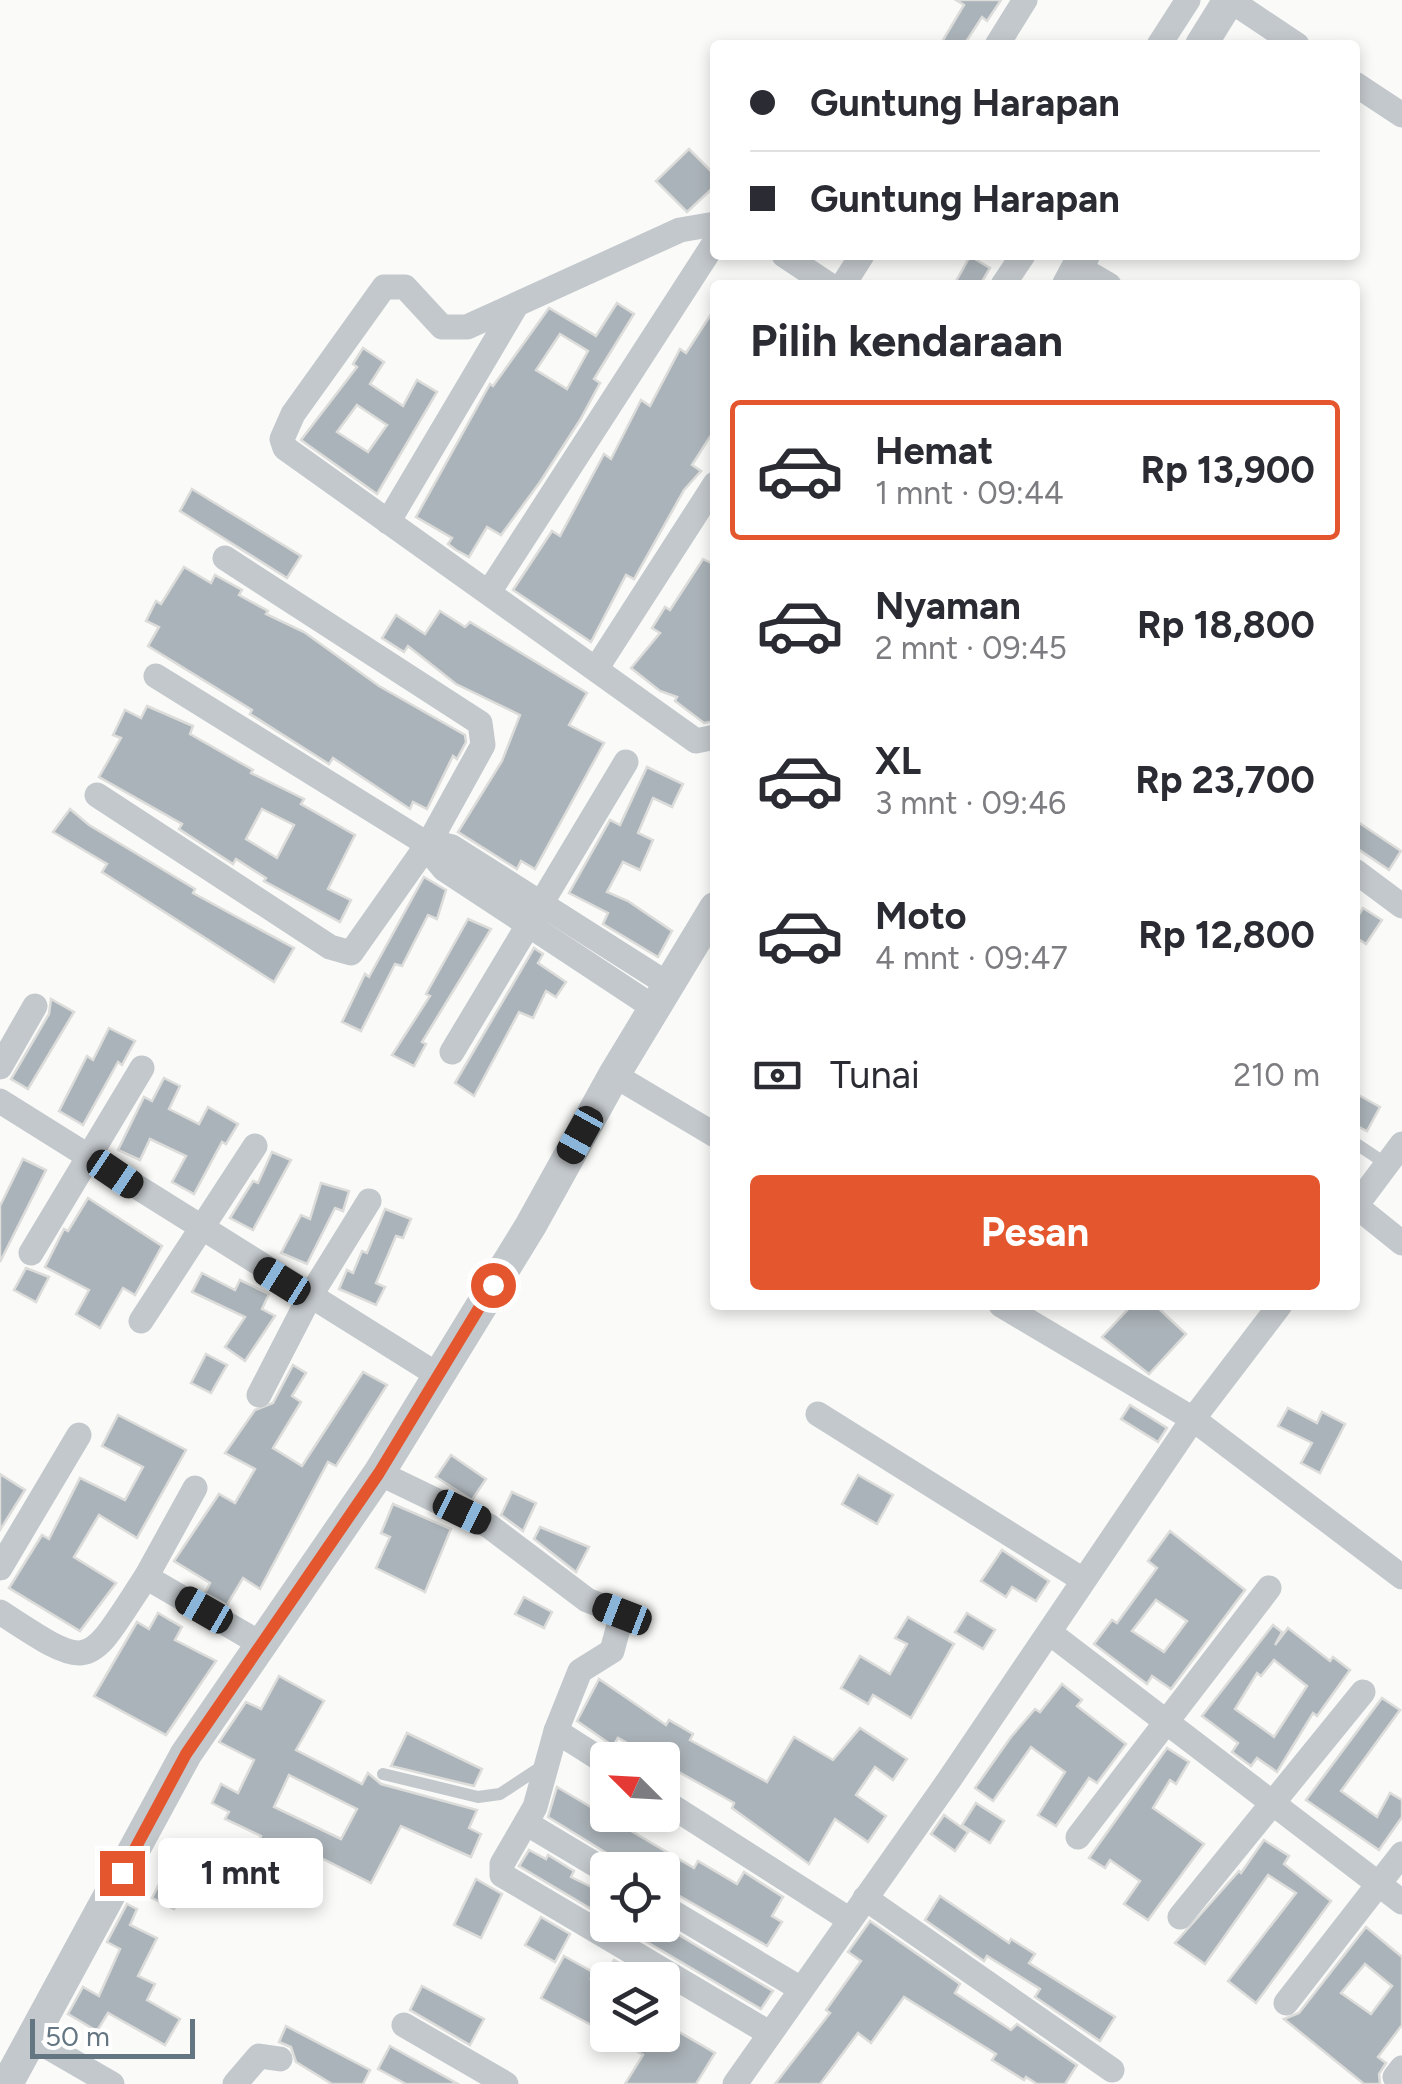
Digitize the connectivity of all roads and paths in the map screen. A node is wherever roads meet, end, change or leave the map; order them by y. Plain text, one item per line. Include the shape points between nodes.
1 (1025, 0) edge
2 (1229, 0) edge
3 (1183, 2) edge
4 (999, 40) edge
5 (1162, 40) edge
6 (1204, 40) edge
7 (1289, 40) edge
8 (1360, 87) edge
9 (1402, 115) edge
10 (710, 225) edge
11 (710, 250) edge
12 (792, 260) edge
13 (822, 280) edge
14 (516, 306) junction
15 (710, 492) edge
16 (388, 522) junction
17 (225, 558) dead end
18 (489, 592) junction
19 (596, 669) junction
20 (156, 676) dead end
21 (710, 738) edge
22 (626, 762) dead end
23 (97, 794) dead end
24 (425, 843) junction
25 (1360, 875) edge
26 (1402, 906) edge
27 (537, 915) junction
28 (710, 916) edge
29 (662, 997) junction
30 (36, 1006) dead end
31 (452, 1052) dead end
32 (0, 1067) edge
33 (142, 1068) dead end
34 (614, 1075) junction
35 (0, 1101) edge
36 (710, 1132) edge
37 (1360, 1144) edge
38 (255, 1146) dead end
39 (1395, 1154) edge
40 (87, 1156) junction
41 (370, 1201) dead end
42 (1360, 1202) edge
43 (1360, 1210) edge
44 (200, 1230) junction
45 (1402, 1244) edge
46 (31, 1253) dead end
47 (309, 1298) junction
48 (1009, 1310) edge
49 (1276, 1310) edge
50 (141, 1321) dead end
51 (436, 1374) junction
52 (259, 1395) dead end
53 (818, 1414) dead end
54 (1193, 1420) junction
55 (79, 1435) dead end
56 (379, 1473) junction
57 (195, 1488) dead end
58 (0, 1568) edge
59 (1402, 1576) edge
60 (146, 1577) junction
61 (1083, 1580) junction
62 (1270, 1588) dead end
63 (0, 1612) edge
64 (1050, 1633) junction
65 (262, 1644) junction
66 (1363, 1692) dead end
67 (1168, 1721) junction
68 (556, 1731) junction
69 (590, 1753) edge
70 (550, 1762) junction
71 (383, 1774) dead end
72 (1274, 1803) junction
73 (680, 1811) edge
74 (526, 1823) junction
75 (1078, 1837) dead end
76 (1402, 1854) edge
77 (590, 1861) edge
78 (1378, 1884) junction
79 (865, 1898) junction
80 (1402, 1902) edge
81 (680, 1917) edge
82 (1180, 1917) dead end
83 (850, 1920) junction
84 (800, 1989) junction
85 (1286, 2004) dead end
86 (404, 2025) dead end
87 (769, 2033) junction
88 (34, 2039) junction
89 (280, 2058) dead end
90 (1112, 2070) dead end
91 (7, 2084) edge
92 (112, 2084) edge
93 (235, 2084) edge
94 (506, 2084) edge
95 (735, 2084) edge

1 - 4 street
2 - 6 street
2 - 7 street
3 - 5 street
8 - 9 street
10 - 14 street via 680,230
11 - 18 street
12 - 13 street
14 - 16 street
14 - 16 street via 467,328 447,329 404,287 384,287 293,414 284,448
15 - 19 street
16 - 18 street
17 - 24 street via 480,724 483,745
18 - 19 street
19 - 21 street via 696,741
20 - 24 street
22 - 27 street
23 - 24 street via 343,953 356,948
24 - 27 street via 444,869
25 - 26 street
27 - 29 street
27 - 31 street
28 - 29 street
29 - 34 street
30 - 32 street
33 - 40 street
34 - 36 street
34 - 51 street
35 - 40 street
37 - 39 lane
38 - 44 street
39 - 42 street
40 - 44 street
40 - 46 street
41 - 47 street
43 - 45 street
44 - 47 street
44 - 50 street
47 - 51 street
47 - 52 street
48 - 54 street
49 - 54 street
51 - 56 street
53 - 61 street
54 - 59 street
54 - 61 street
55 - 58 street
56 - 65 street
56 - 68 street via 489,1526 587,1600 622,1614 612,1650 580,1671
57 - 60 street
60 - 63 street via 103,1642 89,1652 61,1652
60 - 65 street
61 - 64 street
62 - 67 street
64 - 67 street
64 - 79 street
65 - 88 street via 186,1754
66 - 72 street
67 - 72 street
67 - 75 street
68 - 69 street
68 - 70 street
70 - 71 lane via 490,1796
70 - 74 street
72 - 78 street
72 - 82 street
73 - 83 street
74 - 77 street
74 - 87 street via 500,1867 504,1877
76 - 78 street
78 - 80 street
78 - 85 street
79 - 83 street
79 - 90 street
81 - 84 street
83 - 84 street
84 - 87 street
86 - 94 street
87 - 95 street
88 - 91 street
88 - 92 street
89 - 93 street via 259,2056

